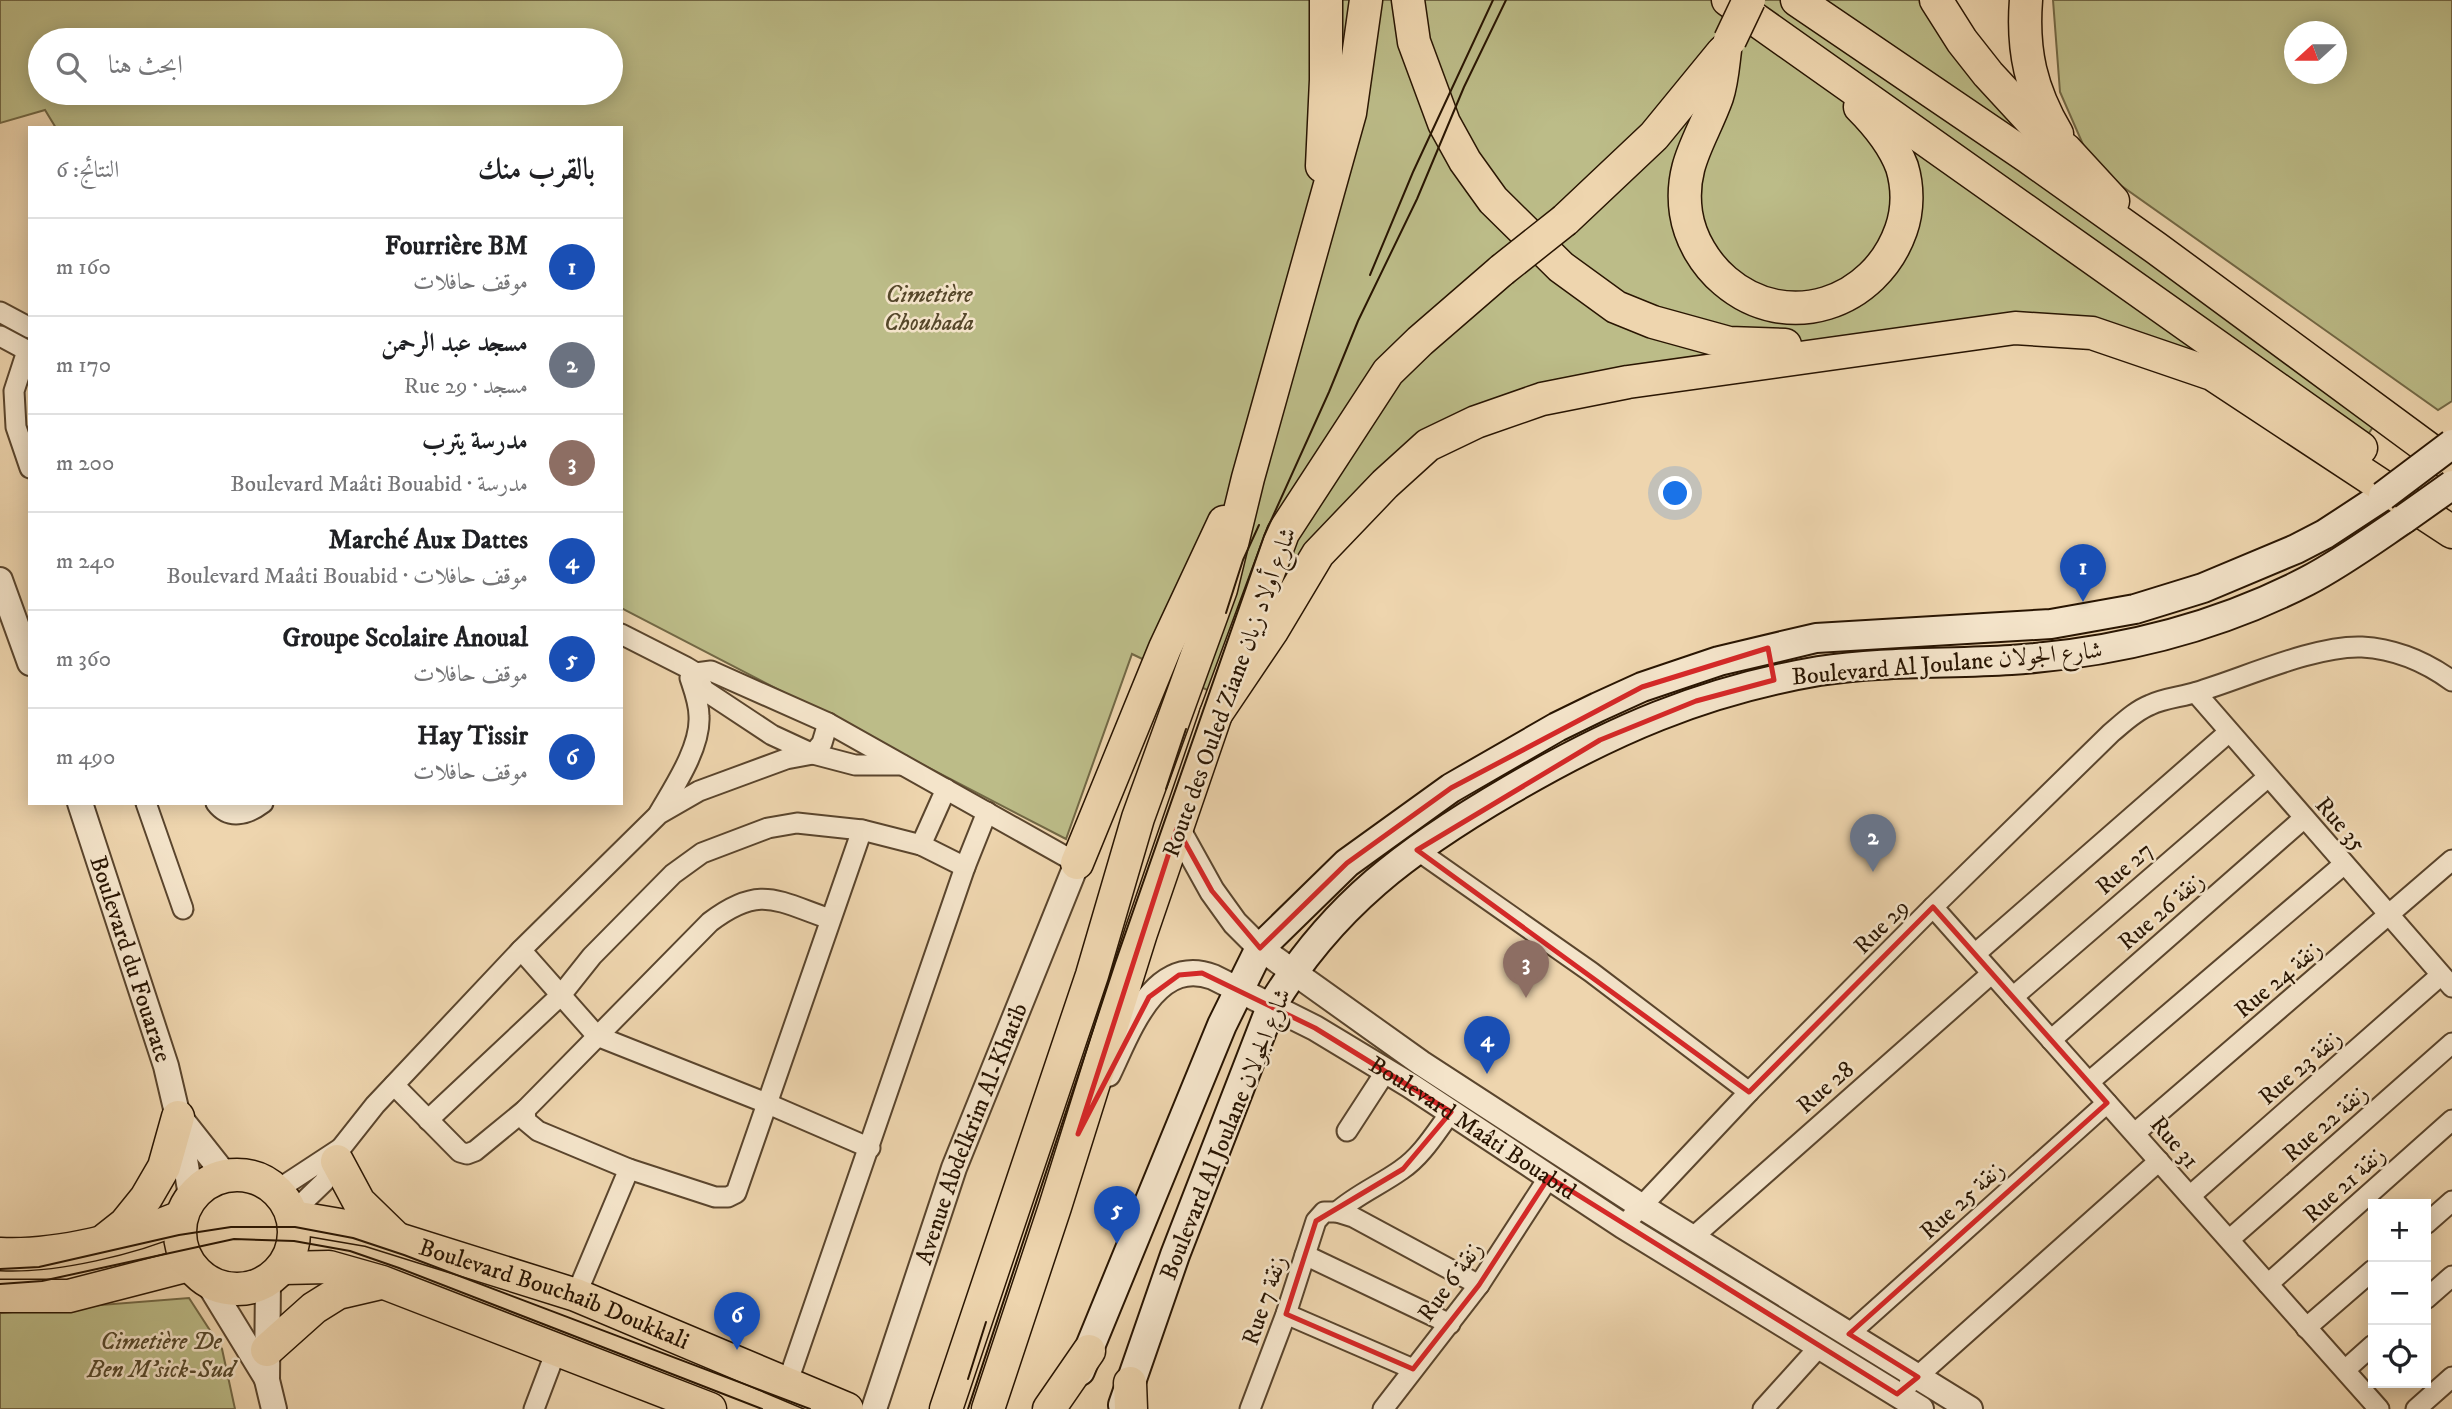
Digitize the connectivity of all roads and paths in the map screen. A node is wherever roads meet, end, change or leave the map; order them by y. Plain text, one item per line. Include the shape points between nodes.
1 (1326, 0) edge
2 (1366, 0) edge
3 (1408, 0) edge
4 (1728, 0) edge
5 (1749, 0) edge
6 (1797, 0) edge
7 (1936, 0) edge
8 (2026, 0) edge
9 (1727, 45) junction
10 (1809, 57) junction
11 (2066, 150) junction
12 (1318, 231) junction
13 (2156, 248) junction
14 (0, 313) edge
15 (28, 327) edge
16 (0, 336) edge
17 (1908, 342) junction
18 (28, 351) edge
19 (25, 444) edge
20 (2452, 444) edge
21 (2452, 466) edge
22 (1248, 478) junction
23 (2452, 485) edge
24 (2452, 512) edge
25 (2452, 532) edge
26 (0, 580) edge
27 (623, 635) edge
28 (1768, 648) junction
29 (28, 657) edge
30 (691, 670) junction
31 (1774, 680) junction
32 (2452, 681) edge
33 (2196, 693) junction
34 (1216, 714) junction
35 (828, 723) junction
36 (2229, 732) junction
37 (813, 754) junction
38 (903, 765) junction
39 (2268, 777) junction
40 (946, 789) junction
41 (81, 805) edge
42 (147, 805) edge
43 (218, 805) edge
44 (260, 805) edge
45 (987, 812) junction
46 (659, 814) junction
47 (2304, 819) junction
48 (1177, 828) junction
49 (862, 830) junction
50 (921, 845) junction
51 (1417, 850) junction
52 (2452, 860) edge
53 (1077, 863) junction
54 (2343, 864) junction
55 (965, 867) junction
56 (1933, 907) junction
57 (183, 909) dead end
58 (2390, 915) junction
59 (831, 919) junction
60 (1260, 948) junction
61 (521, 950) junction
62 (1975, 954) junction
63 (1293, 971) junction
64 (1991, 974) junction
65 (2446, 981) edge
66 (1238, 989) junction
67 (561, 995) junction
68 (2013, 997) junction
69 (1271, 1007) junction
70 (597, 1036) junction
71 (2050, 1041) junction
72 (2452, 1043) edge
73 (1386, 1071) junction
74 (2089, 1082) junction
75 (394, 1086) junction
76 (1749, 1092) junction
77 (766, 1103) junction
78 (2107, 1103) junction
79 (525, 1110) junction
80 (1451, 1112) junction
81 (178, 1117) junction
82 (428, 1120) junction
83 (2452, 1120) edge
84 (1347, 1131) dead end
85 (2135, 1133) junction
86 (1078, 1134) junction
87 (870, 1148) junction
88 (339, 1154) junction
89 (2159, 1161) junction
90 (629, 1169) junction
91 (225, 1175) junction
92 (1549, 1177) junction
93 (2190, 1196) junction
94 (2452, 1201) edge
95 (1641, 1206) junction
96 (186, 1207) junction
97 (287, 1207) junction
98 (1337, 1212) junction
99 (2431, 1220) edge
100 (1623, 1226) junction
101 (1692, 1238) junction
102 (398, 1239) junction
103 (2230, 1240) junction
104 (104, 1241) junction
105 (0, 1254) edge
106 (1305, 1255) junction
107 (198, 1273) junction
108 (2368, 1274) edge
109 (275, 1275) junction
110 (2452, 1276) edge
111 (382, 1282) junction
112 (2268, 1284) junction
113 (1479, 1285) junction
114 (576, 1295) junction
115 (2431, 1295) edge
116 (0, 1296) edge
117 (1286, 1314) junction
118 (1450, 1324) junction
119 (2306, 1328) junction
120 (1849, 1334) junction
121 (1819, 1347) junction
122 (2368, 1349) edge
123 (556, 1351) junction
124 (1089, 1351) junction
125 (267, 1365) junction
126 (1413, 1369) junction
127 (2345, 1370) junction
128 (1918, 1377) junction
129 (2452, 1377) edge
130 (787, 1384) junction
131 (1897, 1394) junction
132 (950, 1398) edge
133 (1128, 1400) edge
134 (1255, 1404) edge
135 (989, 1406) edge
136 (274, 1409) edge
137 (534, 1409) edge
138 (710, 1409) edge
139 (846, 1409) edge
140 (874, 1409) edge
141 (1049, 1409) edge
142 (1064, 1409) edge
143 (1383, 1409) edge
144 (1763, 1409) edge
145 (1921, 1409) edge
146 (1970, 1409) edge
147 (2379, 1409) edge
148 (2416, 1409) edge

1 - 12 main road
2 - 12 main road, Route des Ouled Ziane شارع أولاد زيان via 1350,113
3 - 17 main road via 1418,52 1444,123 1465,161 1521,230 1579,282 1616,307 1729,342
4 - 10 main road
5 - 9 main road, Route des Ouled Ziane شارع أولاد زيان, bridge
6 - 13 main road
7 - 11 main road via 1988,74 2035,125
8 - 11 main road via 2026,45 2035,91
9 - 10 main road via 1717,96 1689,166 1686,215 1698,247 1717,275 1739,292 1786,308 1816,306 1861,287 1891,253 1906,206 1902,167 1877,124
9 - 34 main road, Route des Ouled Ziane شارع أولاد زيان, bridge via 1654,136 1388,372 1283,533
10 - 24 main road
11 - 13 main road
12 - 22 main road, Route des Ouled Ziane شارع أولاد زيان
13 - 21 main road
14 - 15 street
16 - 18 street
17 - 25 main road via 2015,328 2092,333 2212,374
17 - 34 main road via 1628,382 1542,399 1428,445 1318,554
18 - 19 street via 14,391 16,427
20 - 28 main road, Boulevard Al Joulane شارع الجولان, bridge via 2325,534 2203,588 2135,609 2062,622 1845,635
22 - 53 main road via 1192,588
22 - 132 main road, Route des Ouled Ziane شارع أولاد زيان via 1221,589 1138,818 1091,975
23 - 31 main road, Boulevard Al Joulane شارع الجولان, bridge via 2308,581 2235,612 2147,640 2053,656 1891,663
26 - 29 street
27 - 30 street
28 - 31 main road
28 - 60 main road, Boulevard Al Joulane شارع الجولان via 1642,687 1557,727 1451,788 1347,863
30 - 35 street via 710,671
30 - 37 street via 704,690 772,734
30 - 46 street via 700,717 687,762
31 - 51 main road, Boulevard Al Joulane شارع الجولان via 1696,701 1600,740 1494,799
32 - 33 street, Rue 29 via 2404,655 2348,648
33 - 36 street, Rue 35
33 - 56 street, Rue 29 via 2152,704 2133,715
34 - 48 main road, Route des Ouled Ziane شارع أولاد زيان
35 - 37 street
35 - 38 street
36 - 39 street, Rue 35
36 - 62 street
37 - 38 street via 856,765
37 - 46 street via 699,791
38 - 40 street
39 - 47 street, Rue 35
39 - 68 street, Rue 27
40 - 45 street
40 - 50 street
41 - 81 street, Boulevard du Fouarate via 166,1066
42 - 57 street
43 - 44 street via 234,815
45 - 53 street
45 - 55 street
46 - 61 street
47 - 54 street, Rue 35
47 - 71 street, Rue 26 زنقة
48 - 60 street, Boulevard Maâti Bouabid via 1212,891
48 - 86 main road, Route des Ouled Ziane شارع أولاد زيان
49 - 50 street
49 - 59 street
49 - 67 street via 797,823 768,828 702,853 673,874 592,956
50 - 55 street
51 - 63 main road, Boulevard Al Joulane شارع الجولان via 1360,895
51 - 76 street via 1591,972
52 - 58 street, Rue 24 زنقة
53 - 140 street, Avenue Abdelkrim Al-Khatib via 954,1168
54 - 58 street, Rue 35
54 - 74 street
55 - 87 street
56 - 62 street, Rue 31
56 - 76 street, Rue 29
58 - 65 street, Rue 35
58 - 85 street, Rue 24 زنقة
59 - 70 street via 770,899 747,900 727,909
59 - 77 street
60 - 63 street, Boulevard Maâti Bouabid
60 - 66 main road, Boulevard Al Joulane شارع الجولان
61 - 67 street
61 - 75 street
62 - 64 street, Rue 31
63 - 69 main road, Boulevard Al Joulane شارع الجولان
63 - 95 street, Boulevard Maâti Bouabid via 1421,1063
64 - 68 street, Rue 31
64 - 101 street, Rue 28
65 - 93 street, Rue 23 زنقة
66 - 69 street, Boulevard Maâti Bouabid
66 - 86 street, Boulevard Maâti Bouabid via 1191,972 1158,988 1138,1013
66 - 124 main road, Boulevard Al Joulane شارع الجولان
67 - 70 street
67 - 82 street
68 - 71 street, Rue 31
69 - 73 street, Boulevard Maâti Bouabid
69 - 133 main road, Boulevard Al Joulane شارع الجولان via 1175,1255
70 - 77 street
70 - 79 street
71 - 74 street, Rue 31
72 - 103 street, Rue 22 زنقة
73 - 80 street, Boulevard Maâti Bouabid
73 - 84 street
74 - 78 street, Rue 31
75 - 82 street
75 - 88 street via 364,1116
76 - 95 street, Rue 29
77 - 87 street
77 - 90 street via 736,1193 728,1198
78 - 85 street, Rue 31
78 - 120 street, Rue 25 زنقة
79 - 82 street via 467,1154
79 - 90 street via 526,1121 538,1131
80 - 92 street, Boulevard Maâti Bouabid
80 - 98 street via 1403,1169
81 - 91 street, Boulevard du Fouarate
81 - 96 street, Boulevard du Fouarate
81 - 104 main road via 164,1167 146,1198
83 - 112 street, Rue 21 زنقة
85 - 89 street, Rue 31
86 - 135 main road, Route des Ouled Ziane شارع أولاد زيان
87 - 130 street
88 - 97 street
88 - 97 street via 309,1199
88 - 102 main road via 359,1202
89 - 93 street, Rue 31
89 - 128 street
90 - 114 street
91 - 96 main road via 206,1183
91 - 97 main road via 261,1179
92 - 100 street, Boulevard Maâti Bouabid
92 - 113 street, Rue 6 زنقة
93 - 103 street, Rue 31
94 - 99 street
95 - 100 street, Rue 29
95 - 101 street, Boulevard Maâti Bouabid
96 - 104 main road via 155,1228
96 - 107 main road via 179,1235
97 - 102 main road, Boulevard Bouchaib Doukkali
97 - 109 main road via 295,1241
98 - 106 street, Rue 7 زنقة via 1324,1212 1316,1221
98 - 113 street
100 - 121 street, Boulevard Maâti Bouabid
101 - 120 street, Boulevard Maâti Bouabid
102 - 114 main road, Boulevard Bouchaib Doukkali
103 - 112 street, Rue 31
104 - 105 main road
106 - 117 street, Rue 7 زنقة
106 - 118 street
107 - 109 main road via 230,1289 249,1289
107 - 116 main road via 69,1296
107 - 125 street
108 - 119 street
109 - 111 main road, Boulevard Bouchaib Doukkali via 329,1267
109 - 125 street
110 - 115 street
111 - 123 main road, Boulevard Bouchaib Doukkali
111 - 125 main road via 338,1293 314,1308
112 - 119 street, Rue 31
113 - 118 street, Rue 6 زنقة
114 - 130 main road, Boulevard Bouchaib Doukkali
117 - 126 street
117 - 134 street, Rue 7 زنقة
118 - 126 street, Rue 6 زنقة
119 - 127 street, Rue 31
120 - 128 street, Boulevard Maâti Bouabid
121 - 131 street, Boulevard Maâti Bouabid
121 - 144 street
122 - 127 street
123 - 137 street
123 - 138 main road, Boulevard Bouchaib Doukkali
124 - 141 main road
124 - 142 main road, Boulevard Al Joulane شارع الجولان
125 - 136 street
126 - 143 street, Rue 6 زنقة
127 - 147 street, Rue 31
128 - 131 street
128 - 146 street, Boulevard Maâti Bouabid
129 - 148 street
130 - 139 main road, Boulevard Bouchaib Doukkali
131 - 145 street, Boulevard Maâti Bouabid

